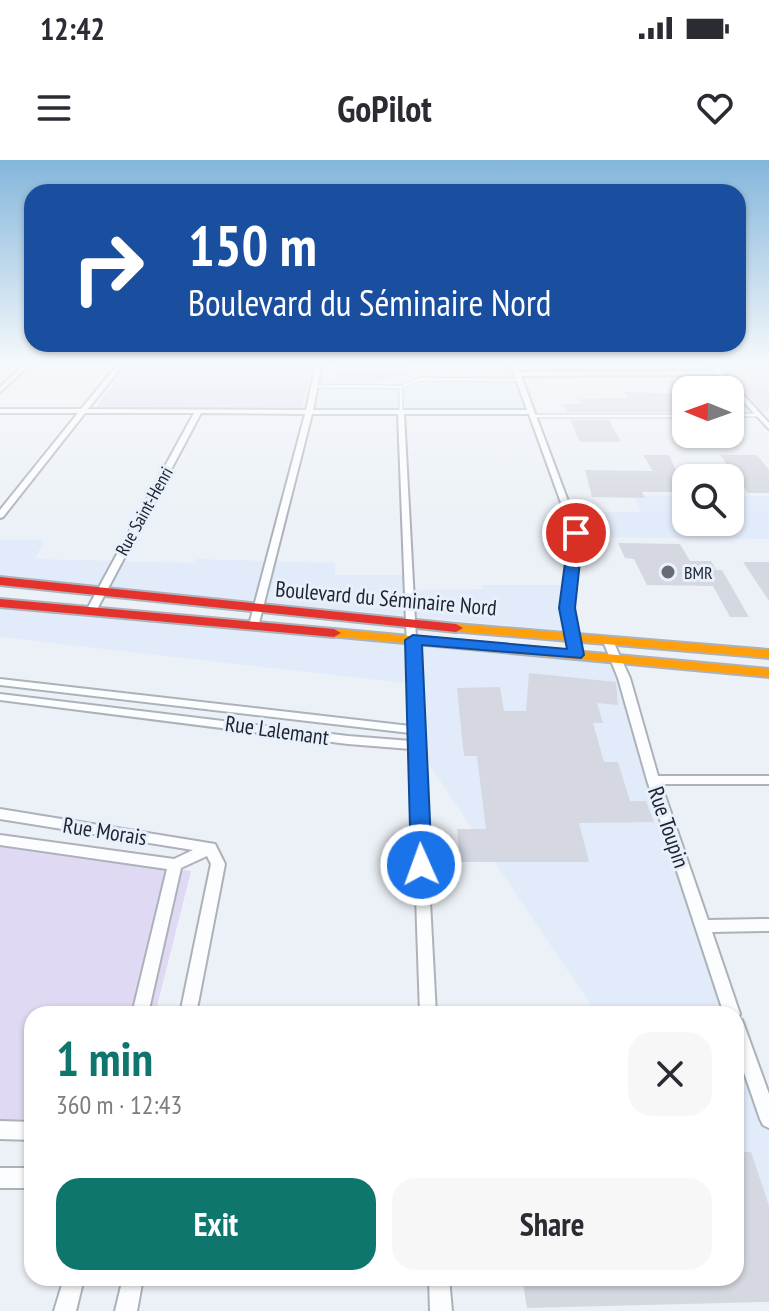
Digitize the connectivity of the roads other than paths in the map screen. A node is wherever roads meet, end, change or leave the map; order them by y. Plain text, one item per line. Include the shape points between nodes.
1 (80, 417) edge
2 (196, 417) edge
3 (308, 417) edge
4 (401, 417) edge
5 (534, 417) edge
6 (0, 515) edge
7 (0, 581) edge
8 (101, 590) junction
9 (0, 603) edge
10 (258, 608) junction
11 (91, 611) junction
12 (254, 625) junction
13 (414, 632) junction
14 (572, 637) junction
15 (608, 641) junction
16 (769, 654) edge
17 (576, 655) junction
18 (614, 659) junction
19 (769, 673) edge
20 (0, 682) edge
21 (18, 684) junction
22 (2, 697) edge
23 (148, 699) junction
24 (138, 713) junction
25 (416, 738) junction
26 (653, 780) junction
27 (769, 780) edge
28 (0, 814) edge
29 (0, 840) edge
30 (210, 848) junction
31 (175, 865) junction
32 (769, 925) edge
33 (703, 926) junction
34 (142, 1006) edge
35 (190, 1006) edge
36 (428, 1006) edge
37 (729, 1006) edge
38 (744, 1048) edge
39 (769, 1119) edge
40 (0, 1130) edge
41 (24, 1131) edge
42 (0, 1178) edge
43 (24, 1178) edge
44 (72, 1286) edge
45 (131, 1286) edge
46 (439, 1286) edge
47 (65, 1311) edge
48 (126, 1311) edge
49 (441, 1311) edge

1 - 6 street
2 - 8 street, Rue Saint-Henri
3 - 10 street
4 - 13 street
5 - 14 street via 576,533 567,608
7 - 8 main road, Boulevard du Séminaire Nord
8 - 10 main road, Boulevard du Séminaire Nord
8 - 11 street, Rue Saint-Henri
9 - 11 main road, Boulevard du Séminaire Nord
10 - 12 street
10 - 13 main road, Boulevard du Séminaire Nord
11 - 12 main road, Boulevard du Séminaire Nord
12 - 13 main road, Boulevard du Séminaire Nord
13 - 14 main road, Boulevard du Séminaire Nord
13 - 17 main road, Boulevard du Séminaire Nord
13 - 25 street
14 - 15 main road, Boulevard du Séminaire Nord
14 - 17 street
15 - 16 main road, Boulevard du Séminaire Nord
15 - 18 street, Rue Toupin
17 - 18 main road, Boulevard du Séminaire Nord
18 - 19 main road, Boulevard du Séminaire Nord
18 - 26 street, Rue Toupin
20 - 21 street, Rue Lalemant
21 - 22 street, Rue Lalemant
21 - 23 street, Rue Lalemant
22 - 24 street, Rue Lalemant
23 - 24 street
23 - 25 street, Rue Lalemant
24 - 25 street, Rue Lalemant via 348,740
25 - 36 street
26 - 27 street
26 - 33 street, Rue Toupin
28 - 30 street, Rue Morais
29 - 31 street, Rue Morais
30 - 31 street
30 - 35 street via 218,864
31 - 34 street
32 - 33 street
33 - 37 street, Rue Toupin
38 - 39 street
40 - 41 street
42 - 43 street
44 - 47 street
45 - 48 street
46 - 49 street

